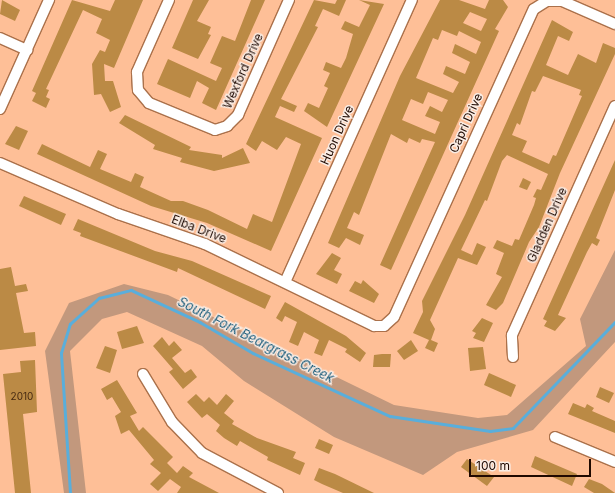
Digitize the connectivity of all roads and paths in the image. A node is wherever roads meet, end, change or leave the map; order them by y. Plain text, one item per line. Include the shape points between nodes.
1 (49, 0) edge
2 (169, 0) edge
3 (289, 0) edge
4 (412, 0) edge
5 (615, 24) edge
6 (0, 38) edge
7 (26, 50) junction
8 (615, 106) edge
9 (0, 109) edge
10 (0, 163) edge
11 (286, 280) junction
12 (384, 326) joint
13 (513, 357) dead end
14 (143, 374) dead end
15 (555, 437) dead end
16 (615, 462) edge
17 (278, 493) edge

1 - 7 street
2 - 3 street, Wexford Drive via 137,72 136,84 144,100 215,130 235,119
4 - 11 street, Huon Drive
5 - 12 street, Capri Drive via 562,1 547,1 534,9 394,317
6 - 7 street
7 - 9 street
8 - 13 street, Gladden Drive via 512,335
10 - 11 street, Elba Drive via 118,214 205,244
11 - 12 street, Elba Drive via 374,326
14 - 17 street via 172,422 202,453 222,467
15 - 16 street

